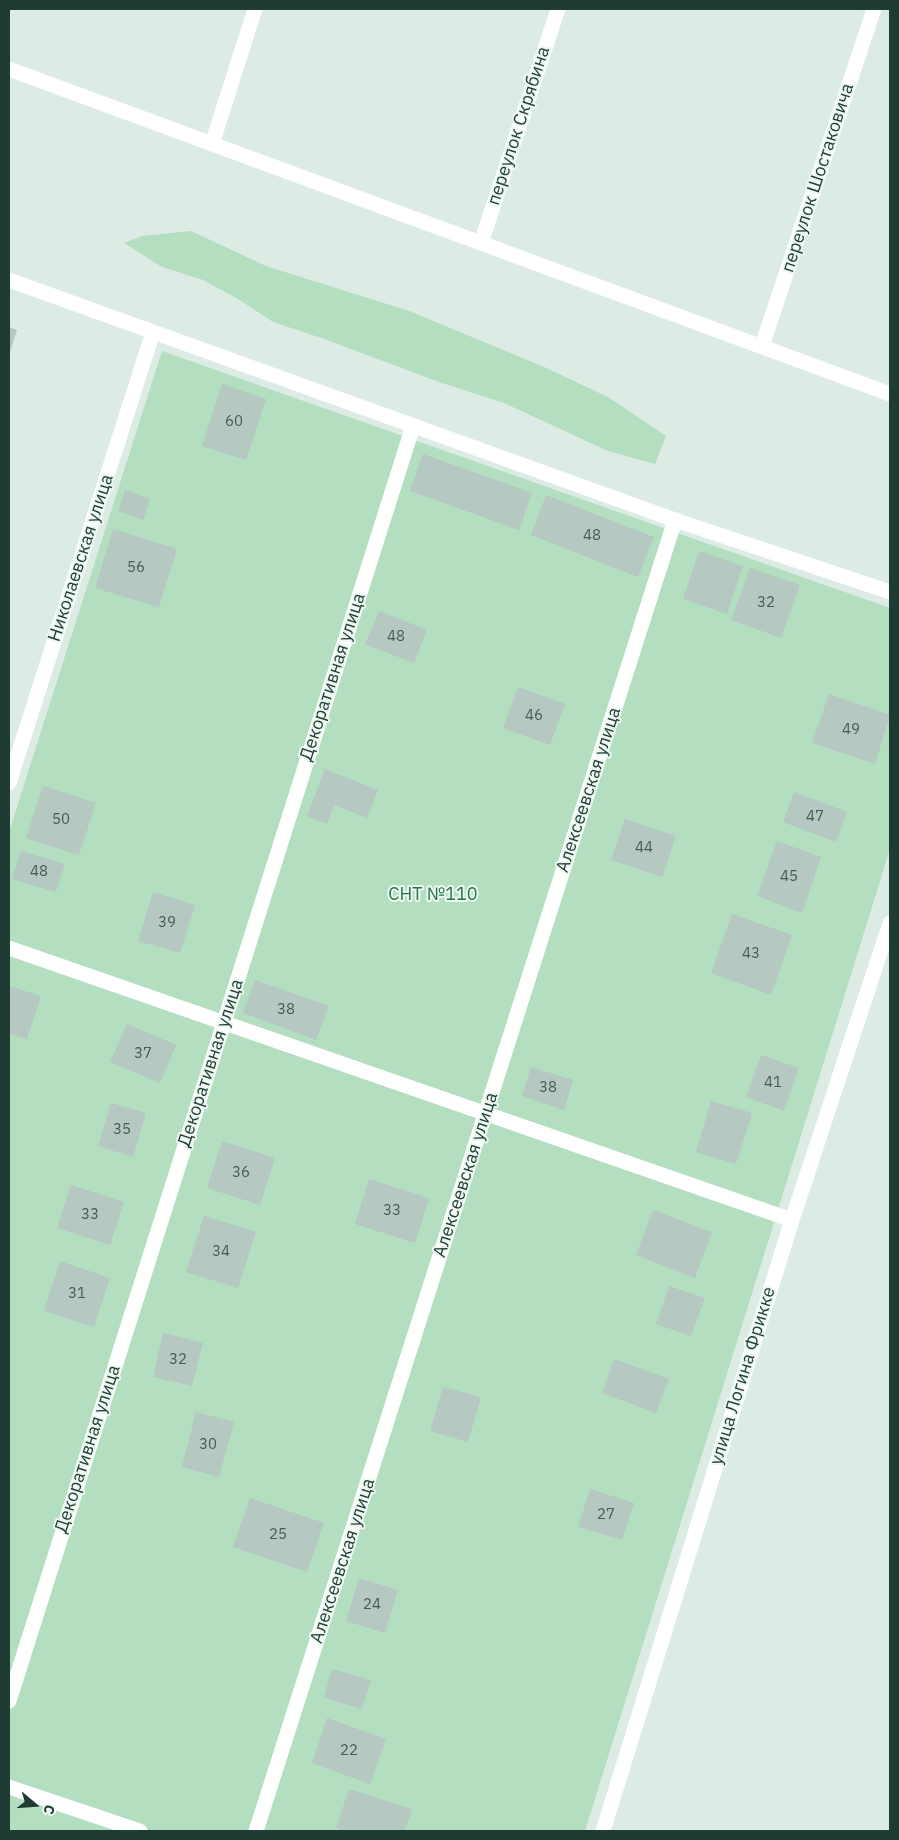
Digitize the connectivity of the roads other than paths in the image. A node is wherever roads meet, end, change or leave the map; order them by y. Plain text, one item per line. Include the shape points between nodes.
1 (255, 9) edge
2 (558, 9) edge
3 (874, 9) edge
4 (9, 69) edge
5 (212, 144) junction
6 (481, 243) junction
7 (9, 280) edge
8 (153, 332) junction
9 (762, 346) junction
10 (890, 394) edge
11 (413, 426) junction
12 (675, 520) junction
13 (890, 592) edge
14 (9, 783) edge
15 (890, 923) edge
16 (9, 948) edge
17 (223, 1023) junction
18 (485, 1114) junction
19 (792, 1220) junction
20 (9, 1701) edge
21 (9, 1787) edge
22 (140, 1831) edge
23 (256, 1831) edge
24 (603, 1831) edge

1 - 5 street
2 - 6 street, переулок Скрябина
3 - 9 street, переулок Шостаковича
4 - 5 street
5 - 6 street
6 - 9 street
7 - 8 street
8 - 11 street
8 - 14 street, Николаевская улица
9 - 10 street
11 - 12 street
11 - 17 street, Декоративная улица
12 - 13 street
12 - 18 street, Алексеевская улица
15 - 19 street, улица Логина Фрикке
16 - 17 street
17 - 18 street
17 - 20 street, Декоративная улица
18 - 19 street
18 - 23 street, Алексеевская улица
19 - 24 street, улица Логина Фрикке
21 - 22 street

